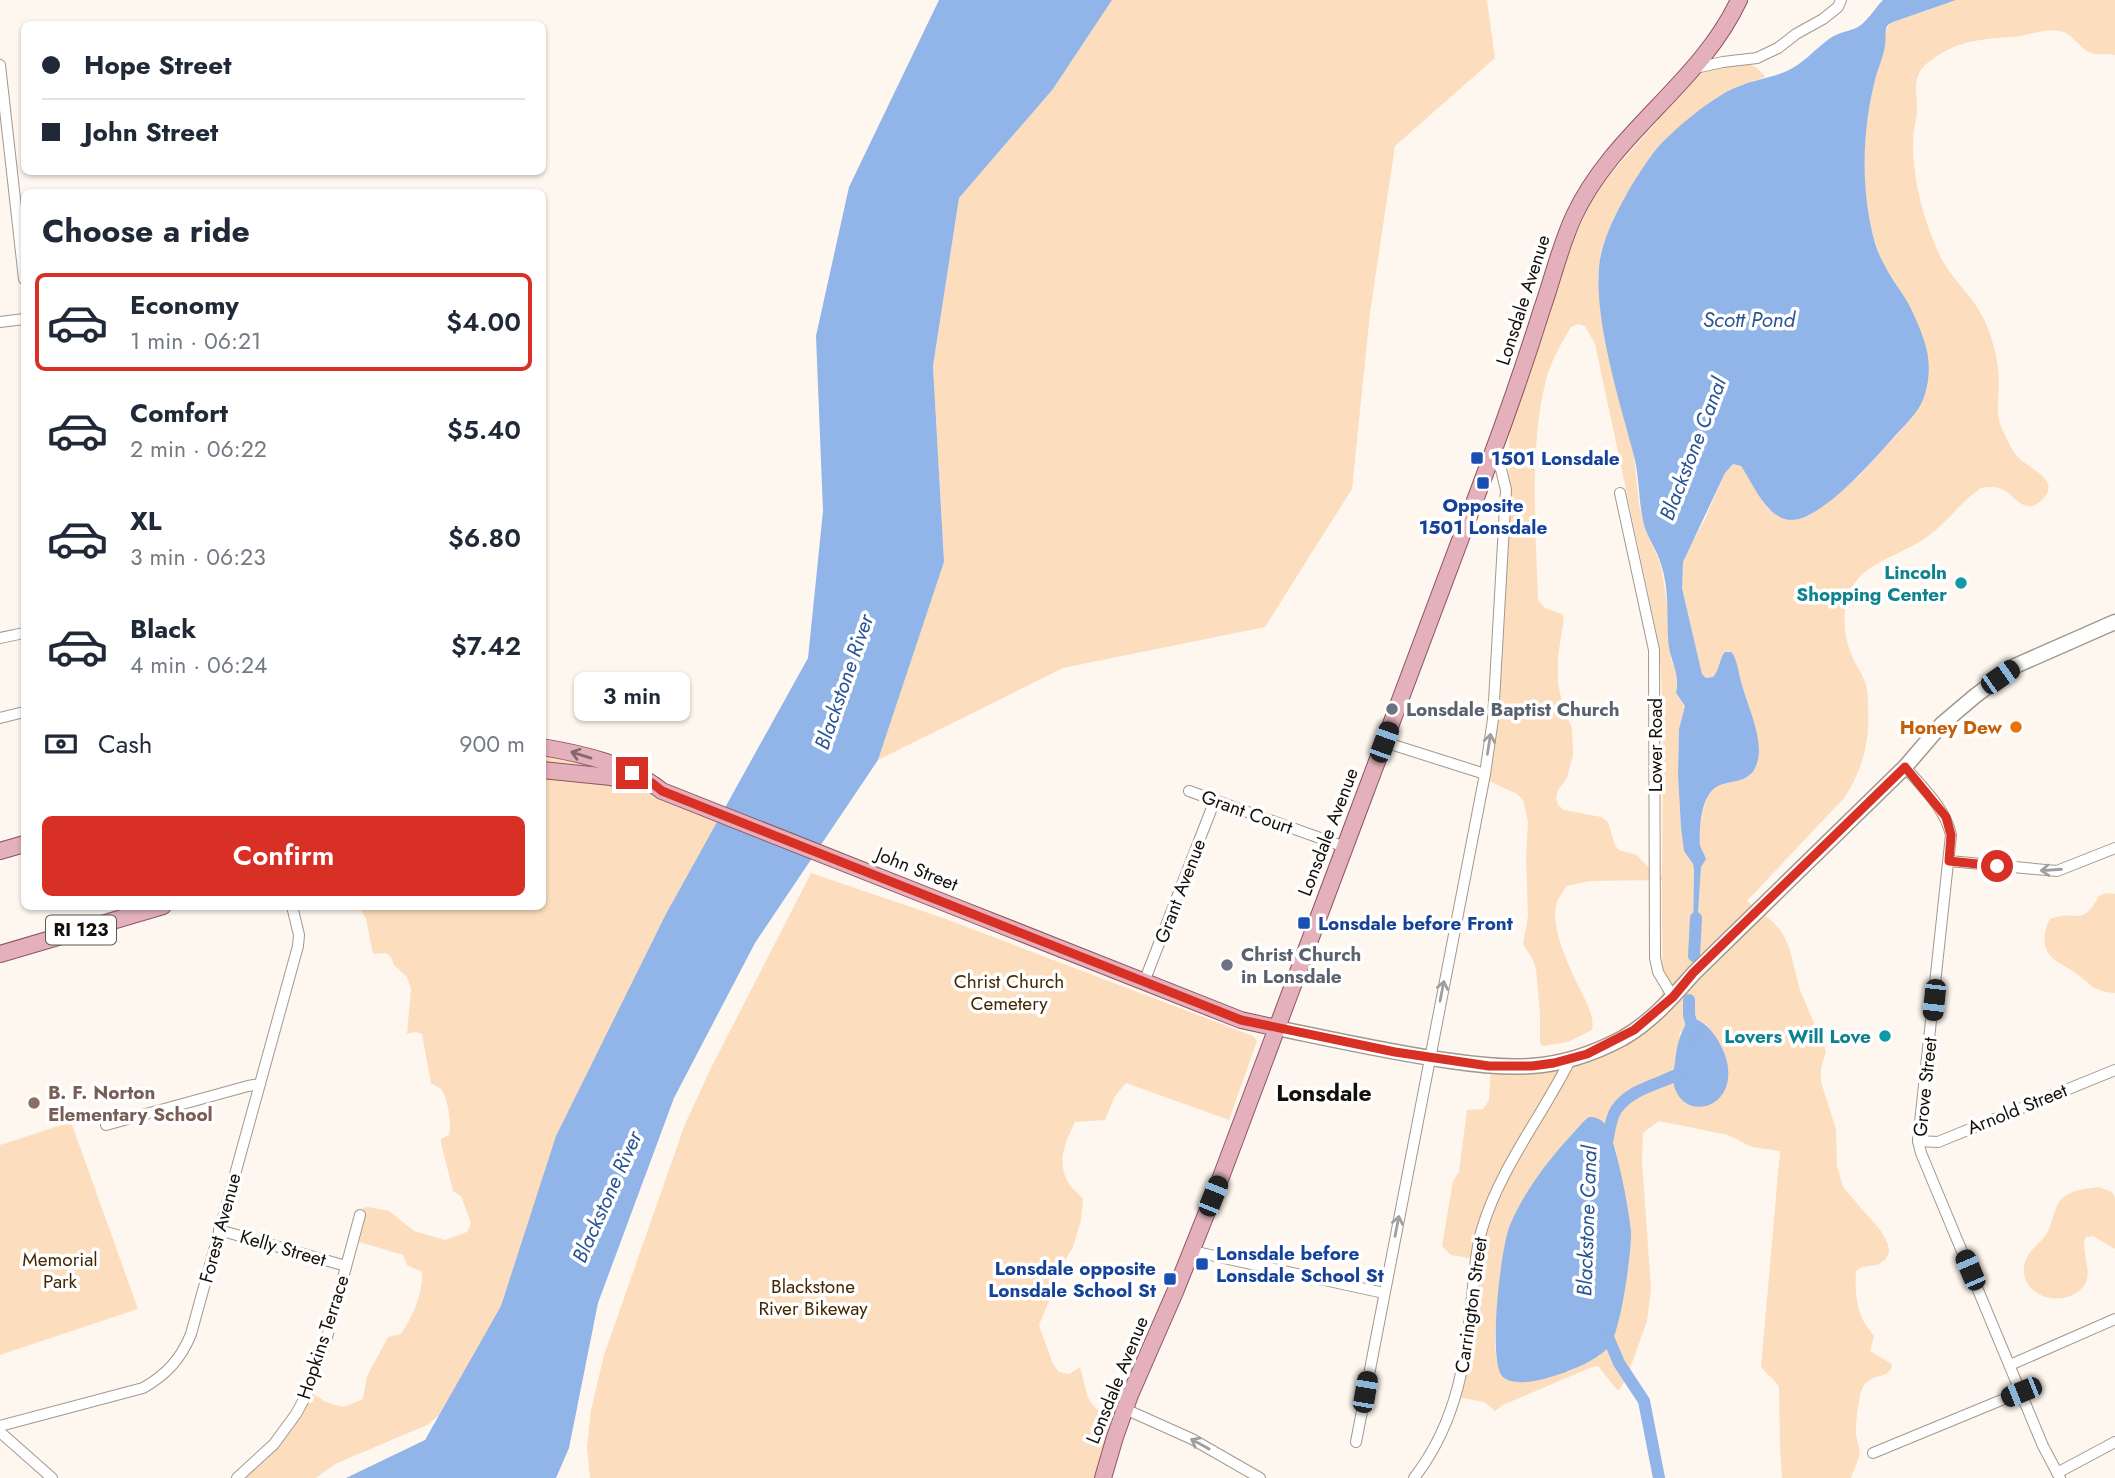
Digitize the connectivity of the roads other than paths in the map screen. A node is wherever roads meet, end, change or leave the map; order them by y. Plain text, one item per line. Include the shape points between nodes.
1 (1739, 0) edge
2 (1841, 0) edge
3 (0, 65) edge
4 (1694, 68) junction
5 (5, 152) edge
6 (21, 259) edge
7 (21, 319) edge
8 (0, 322) edge
9 (1491, 457) junction
10 (1620, 492) dead end
11 (2115, 622) edge
12 (21, 634) edge
13 (0, 638) edge
14 (21, 713) edge
15 (0, 718) edge
16 (1384, 742) junction
17 (546, 748) edge
18 (1905, 767) junction
19 (546, 770) edge
20 (1485, 774) junction
21 (1189, 790) dead end
22 (662, 791) junction
23 (1215, 800) junction
24 (21, 845) edge
25 (1345, 847) junction
26 (2115, 848) edge
27 (0, 851) edge
28 (1949, 861) junction
29 (149, 910) edge
30 (293, 910) edge
31 (0, 954) edge
32 (1144, 982) junction
33 (1673, 997) junction
34 (1277, 1028) junction
35 (1430, 1058) junction
36 (1571, 1058) junction
37 (2115, 1070) edge
38 (260, 1084) junction
39 (106, 1125) dead end
40 (1918, 1141) junction
41 (360, 1215) dead end
42 (219, 1230) junction
43 (1192, 1251) junction
44 (346, 1266) junction
45 (1384, 1293) junction
46 (2115, 1319) edge
47 (2010, 1365) junction
48 (2021, 1392) junction
49 (1125, 1409) junction
50 (0, 1426) edge
51 (0, 1432) edge
52 (1356, 1442) dead end
53 (2115, 1442) edge
54 (1873, 1453) dead end
55 (2058, 1476) edge
56 (52, 1478) edge
57 (237, 1478) edge
58 (1103, 1478) edge
59 (1260, 1478) edge
60 (1414, 1478) edge

1 - 4 main road, Lonsdale Avenue
2 - 4 street via 1823,19 1757,58
3 - 5 street
4 - 9 main road, Lonsdale Avenue via 1603,167 1575,214
5 - 6 street
7 - 8 street
9 - 16 main road, Lonsdale Avenue
20 -> 9 street via 1493,719 1506,489 1501,469
10 - 33 street, Lower Road via 1654,650 1655,958
11 - 18 main road via 2015,666 1942,724
12 - 13 street
14 - 15 street
16 - 20 street
16 - 25 main road, Lonsdale Avenue
22 -> 17 main road, John Street via 611,765
18 - 28 street, Grove Street via 1946,817 1951,835
18 - 33 main road
19 - 22 main road via 611,777
35 -> 20 street
21 - 23 street, Grant Court
22 - 32 main road, John Street
23 - 25 street, Grant Court
23 - 32 street, Grant Avenue
24 - 27 main road
25 - 34 main road, Lonsdale Avenue
26 -> 28 street via 2057,871
28 - 40 street, Grove Street
29 - 31 main road, RI 123
30 - 38 street, Forest Avenue via 298,946
32 - 34 main road, John Street via 1241,1020
33 - 36 main road via 1622,1038
34 - 35 main road
34 - 43 main road, Lonsdale Avenue
35 - 36 main road via 1509,1067
45 -> 35 street
36 - 60 street, Carrington Street via 1489,1209 1478,1243 1456,1398 1442,1433
37 - 40 street, Arnold Street via 1938,1142
38 - 39 street
38 - 42 street, Forest Avenue
40 - 47 street, Grove Street
41 - 44 street, Hopkins Terrace
42 - 44 street, Kelly Street
42 - 50 street, Forest Avenue via 191,1334 182,1354 163,1375 135,1390
43 - 45 street
43 - 49 main road, Lonsdale Avenue
44 - 57 street, Hopkins Terrace via 303,1403 274,1444
45 - 52 street
46 - 47 street
47 - 48 street, Grove Street
48 - 54 street
48 - 55 street, Grove Street
49 - 58 main road, Lonsdale Avenue
59 -> 49 street via 1192,1439
51 - 56 street
53 - 55 street

